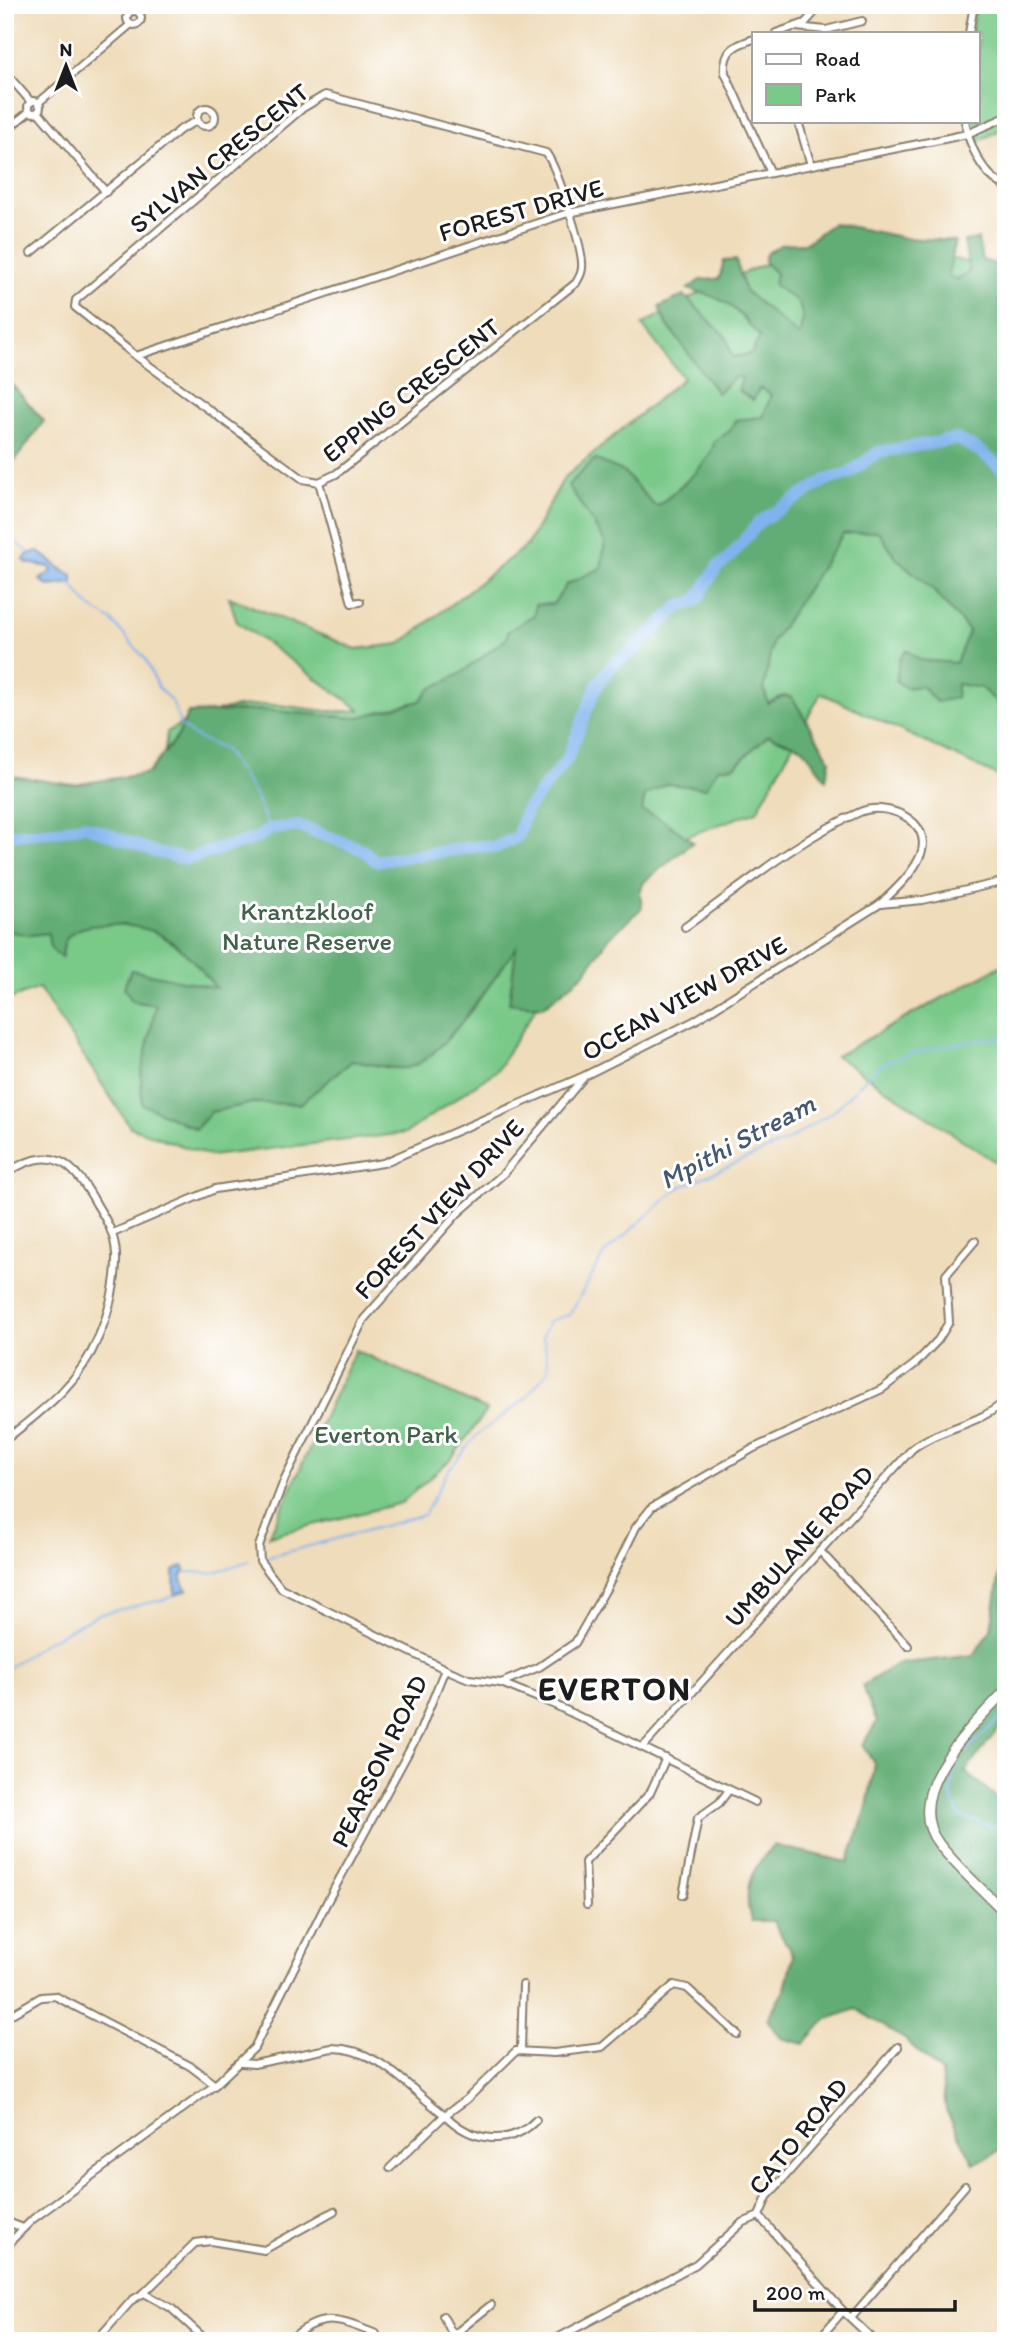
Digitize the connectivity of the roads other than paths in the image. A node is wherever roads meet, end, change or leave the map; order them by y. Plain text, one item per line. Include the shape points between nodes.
1 (821, 5) edge
2 (974, 5) edge
3 (862, 21) dead end
4 (130, 25) dead end
5 (796, 27) junction
6 (779, 32) edge
7 (969, 32) edge
8 (752, 40) edge
9 (5, 72) edge
10 (35, 103) junction
11 (30, 111) junction
12 (38, 112) junction
13 (1006, 117) edge
14 (197, 121) dead end
15 (798, 122) edge
16 (965, 122) edge
17 (5, 131) edge
18 (967, 134) junction
19 (811, 165) junction
20 (771, 173) junction
21 (1006, 186) edge
22 (106, 192) junction
23 (568, 213) junction
24 (30, 253) dead end
25 (136, 356) junction
26 (319, 482) junction
27 (360, 602) dead end
28 (1006, 881) edge
29 (880, 904) junction
30 (685, 927) dead end
31 (584, 1076) junction
32 (5, 1174) edge
33 (113, 1233) junction
34 (975, 1241) dead end
35 (1006, 1400) edge
36 (5, 1440) edge
37 (820, 1551) junction
38 (908, 1646) dead end
39 (445, 1669) junction
40 (501, 1683) junction
41 (1006, 1690) edge
42 (643, 1747) junction
43 (666, 1758) junction
44 (729, 1790) junction
45 (755, 1802) dead end
46 (683, 1895) dead end
47 (587, 1905) dead end
48 (1006, 1914) edge
49 (523, 1985) dead end
50 (5, 2018) edge
51 (737, 2034) dead end
52 (898, 2047) dead end
53 (521, 2050) junction
54 (241, 2063) junction
55 (215, 2085) junction
56 (445, 2115) junction
57 (536, 2120) dead end
58 (390, 2168) dead end
59 (965, 2186) dead end
60 (334, 2211) dead end
61 (759, 2216) junction
62 (5, 2221) edge
63 (23, 2228) junction
64 (5, 2254) edge
65 (144, 2293) junction
66 (491, 2305) dead end
67 (843, 2311) junction
68 (443, 2316) dead end
69 (851, 2319) junction
70 (452, 2333) junction
71 (376, 2334) dead end
72 (96, 2341) edge
73 (207, 2341) edge
74 (288, 2341) edge
75 (446, 2341) edge
76 (452, 2341) edge
77 (552, 2341) edge
78 (817, 2341) edge
79 (875, 2341) edge

1 - 5 street
2 - 7 street
3 - 5 street via 826,30
4 - 10 street
5 - 6 street
8 - 20 street via 726,55 725,73
9 - 10 street
10 - 11 street
10 - 12 street
11 - 12 street
11 - 17 street
12 - 22 street
13 - 18 street, FOREST DRIVE
14 - 22 street via 181,129
15 - 19 street
16 - 18 street
18 - 19 street, FOREST DRIVE
18 - 21 street via 989,176
19 - 20 street, FOREST DRIVE
20 - 23 street, FOREST DRIVE
22 - 24 street
23 - 25 street, FOREST DRIVE
23 - 25 street, SYLVAN CRESCENT via 551,160 536,148 325,95 303,108 74,303
23 - 26 street, EPPING CRESCENT via 582,260 581,275 570,290 337,474
25 - 26 street, EPPING CRESCENT via 303,478
26 - 27 street via 352,603
28 - 29 street via 923,900
29 - 30 street, OCEAN VIEW DRIVE via 904,880 923,846 914,823 878,808 846,819 793,851
29 - 31 street, OCEAN VIEW DRIVE via 694,1021
31 - 33 street, OCEAN VIEW DRIVE via 383,1163 215,1189
31 - 39 street, FOREST VIEW DRIVE via 503,1174 458,1213 364,1319 285,1478 259,1546 260,1561 281,1588
32 - 33 street via 42,1158 69,1164 84,1181
33 - 36 street via 113,1282 98,1339 68,1387
34 - 40 street via 946,1275 949,1322 915,1364 882,1389 754,1448 652,1507 636,1527 575,1643 539,1667
35 - 37 street, UMBULANE ROAD via 989,1414 920,1443
37 - 38 street
37 - 42 street, UMBULANE ROAD
39 - 40 street, PEARSON ROAD via 469,1679
39 - 54 street, PEARSON ROAD via 420,1731 258,2042
40 - 42 street, PEARSON ROAD
41 - 48 main road via 942,1765 932,1788 929,1812 939,1844
42 - 43 street, PEARSON ROAD
43 - 44 street, PEARSON ROAD
43 - 47 street via 650,1793 584,1862
44 - 45 street, PEARSON ROAD
44 - 46 street via 698,1818
49 - 53 street
50 - 55 street via 41,1997 55,1996 190,2066
51 - 53 street via 687,1988 674,1985 602,2048 543,2053
52 - 61 street, CATO ROAD via 767,2197
53 - 56 street
54 - 55 street, PEARSON ROAD
54 - 56 street via 346,2049 381,2062
55 - 63 street, PEARSON ROAD
56 - 57 street via 468,2133 492,2138 517,2133
56 - 58 street
59 - 69 street
60 - 65 street via 264,2250 211,2241 195,2243
61 - 67 street, CATO ROAD
61 - 77 street via 742,2223 696,2264
62 - 63 street
63 - 64 street, PEARSON ROAD
65 - 72 street via 131,2300
65 - 73 street via 172,2308
66 - 70 street
67 - 69 street, CATO ROAD
67 - 78 street
68 - 70 street
69 - 79 street, CATO ROAD
70 - 75 street
70 - 76 street
71 - 74 street via 335,2319 317,2321

